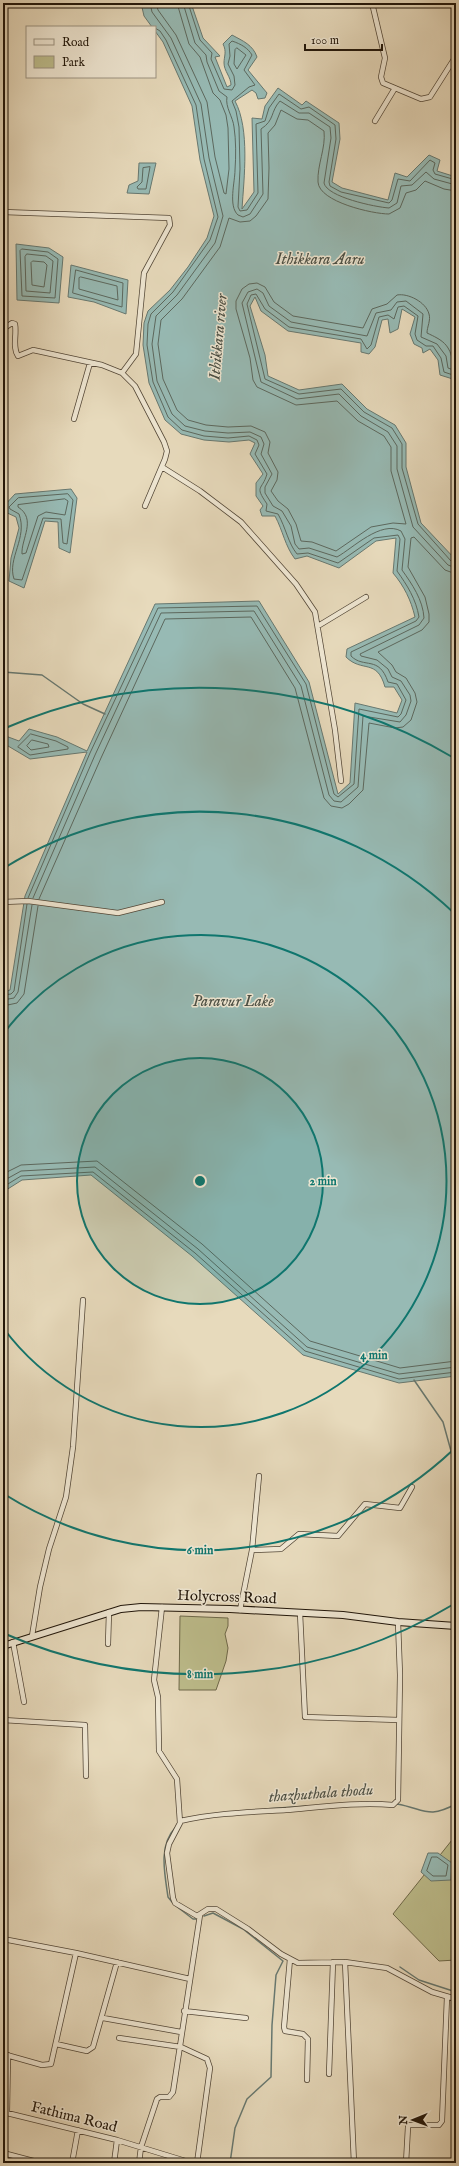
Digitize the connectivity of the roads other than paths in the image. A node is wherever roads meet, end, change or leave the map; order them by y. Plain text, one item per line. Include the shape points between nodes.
1 (372, 3) edge
2 (456, 56) edge
3 (394, 88) junction
4 (375, 121) dead end
5 (3, 212) edge
6 (3, 329) edge
7 (90, 363) junction
8 (122, 373) junction
9 (74, 419) dead end
10 (162, 467) junction
11 (145, 506) dead end
12 (366, 597) dead end
13 (318, 626) junction
14 (341, 781) dead end
15 (3, 902) edge
16 (162, 902) dead end
17 (83, 1300) dead end
18 (259, 1476) dead end
19 (412, 1487) dead end
20 (252, 1550) junction
21 (162, 1607) junction
22 (240, 1610) junction
23 (109, 1612) junction
24 (300, 1613) junction
25 (398, 1622) junction
26 (456, 1626) edge
27 (32, 1636) junction
28 (13, 1642) junction
29 (108, 1644) dead end
30 (3, 1646) edge
31 (24, 1702) dead end
32 (3, 1720) edge
33 (398, 1720) junction
34 (86, 1776) dead end
35 (180, 1821) junction
36 (200, 1915) junction
37 (3, 1939) edge
38 (76, 1953) junction
39 (290, 1959) junction
40 (117, 1962) junction
41 (333, 1962) junction
42 (345, 1962) junction
43 (190, 1979) junction
44 (447, 1997) junction
45 (456, 1999) edge
46 (184, 2011) junction
47 (103, 2018) junction
48 (246, 2018) dead end
49 (181, 2032) junction
50 (119, 2038) dead end
51 (56, 2044) junction
52 (181, 2047) junction
53 (6, 2055) edge
54 (329, 2074) dead end
55 (308, 2080) dead end
56 (78, 2130) junction
57 (117, 2140) junction
58 (141, 2147) junction
59 (3, 2153) edge
60 (41, 2163) edge
61 (72, 2163) edge
62 (114, 2163) edge
63 (139, 2163) edge
64 (192, 2163) edge
65 (197, 2163) edge
66 (354, 2163) edge
67 (406, 2163) edge

1 - 3 street via 385,58 381,81
2 - 3 street via 430,97 421,99
3 - 4 street
5 - 8 street via 169,218 170,225 144,273 136,354
6 - 7 street via 15,324 17,355 33,350
7 - 8 street
7 - 9 street
8 - 10 street via 135,386 164,442 167,454
10 - 11 street
10 - 13 street via 200,491 241,522 296,584 315,612
12 - 13 street
13 - 14 street
15 - 16 street via 28,901 118,913
17 - 27 street via 73,1447 66,1497 48,1549
18 - 20 street
19 - 20 street via 400,1508 365,1504 338,1536 299,1534 281,1549
20 - 22 street
21 - 22 main road, Holycross Road
21 - 23 main road, Holycross Road
21 - 35 street via 154,1680 158,1697 159,1751 177,1779
22 - 24 main road, Holycross Road
23 - 27 main road, Holycross Road
23 - 29 street
24 - 25 main road, Holycross Road
24 - 33 street via 305,1717
25 - 26 main road, Holycross Road
25 - 33 street
27 - 28 main road, Holycross Road
28 - 30 main road, Holycross Road
28 - 31 street
32 - 34 street via 85,1725
33 - 35 street via 400,1783 398,1801 393,1805 344,1805 254,1811
35 - 36 street via 168,1849 172,1893 175,1903 192,1914
36 - 39 street via 208,1909 216,1909
36 - 43 street
37 - 38 street
38 - 40 street
38 - 51 street
39 - 41 street via 309,1964
39 - 55 street via 284,2027 285,2031 303,2034 308,2039
40 - 43 street
40 - 47 street
41 - 42 street
41 - 54 street
42 - 44 street via 387,1968 432,1992
42 - 66 street
43 - 46 street
44 - 45 street
44 - 67 street via 442,2121 439,2125 408,2127
46 - 48 street
46 - 49 street
47 - 49 street
47 - 51 street via 91,2050
49 - 52 street
50 - 52 street
51 - 53 street via 53,2060 48,2066
52 - 58 street via 172,2096 160,2096 157,2099
52 - 65 street via 207,2059 209,2063
53 - 56 street, Fathima Road via 7,2113
56 - 57 street, Fathima Road
56 - 61 street
57 - 58 street, Fathima Road
57 - 62 street
58 - 63 street
58 - 64 street, Fathima Road
59 - 60 street

